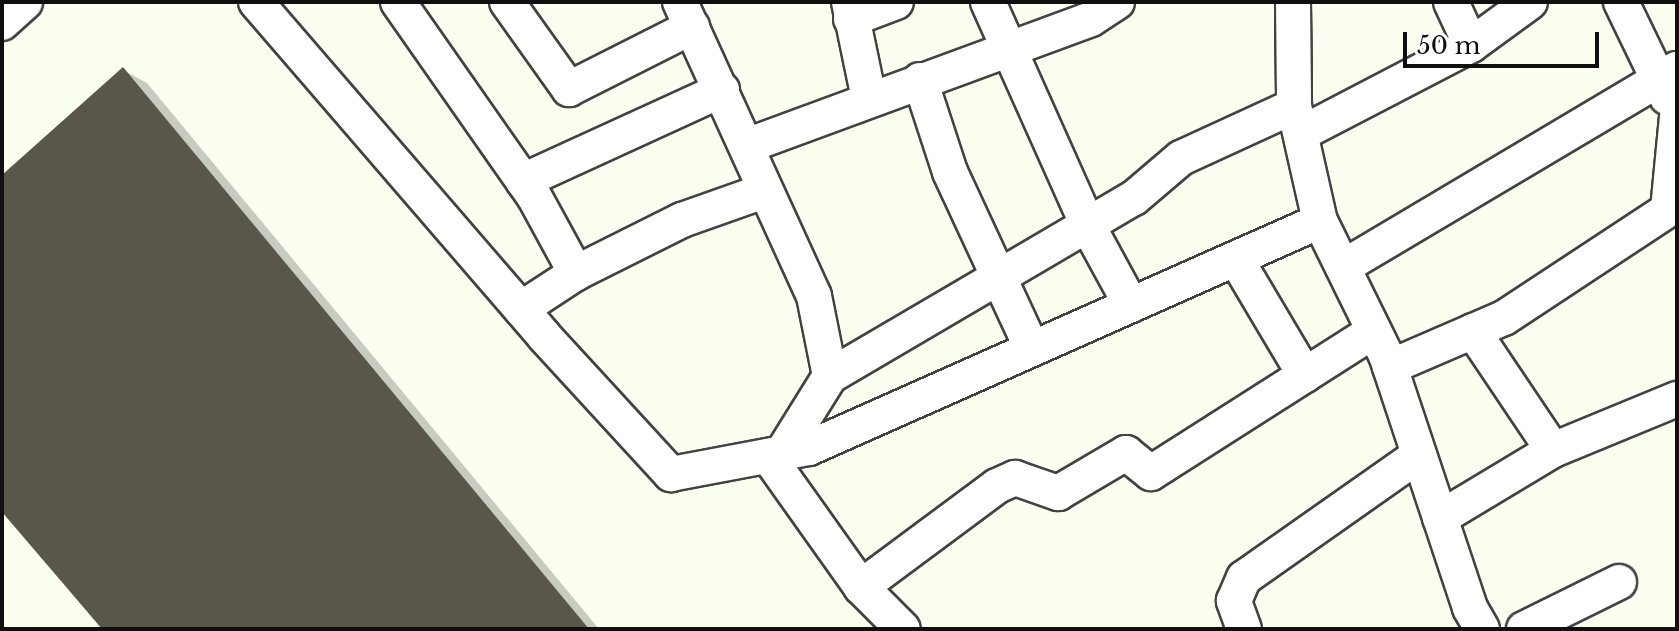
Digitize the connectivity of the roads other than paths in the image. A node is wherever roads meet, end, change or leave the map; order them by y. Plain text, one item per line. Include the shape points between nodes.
1 (25, 2) edge
2 (256, 2) edge
3 (398, 2) edge
4 (507, 2) edge
5 (896, 2) edge
6 (988, 2) edge
7 (1117, 2) edge
8 (1293, 2) edge
9 (1451, 2) edge
10 (1530, 2) edge
11 (1621, 2) edge
12 (850, 11) edge
13 (686, 14) edge
14 (2, 23) edge
15 (1471, 45) junction
16 (1010, 46) junction
17 (1666, 74) edge
18 (920, 80) junction
19 (722, 90) junction
20 (869, 99) junction
21 (1677, 115) edge
22 (1298, 120) junction
23 (749, 145) junction
24 (523, 181) junction
25 (764, 191) junction
26 (1320, 221) junction
27 (1088, 226) junction
28 (1236, 259) junction
29 (1343, 267) junction
30 (576, 273) junction
31 (998, 274) junction
32 (1131, 305) junction
33 (521, 309) junction
34 (1374, 331) junction
35 (1473, 331) junction
36 (1032, 349) junction
37 (1390, 367) junction
38 (1305, 375) junction
39 (830, 376) junction
40 (1677, 399) edge
41 (1553, 450) junction
42 (775, 455) junction
43 (1419, 455) junction
44 (1440, 518) junction
45 (1619, 582) dead end
46 (861, 587) junction
47 (903, 629) edge
48 (1244, 629) edge
49 (1482, 629) edge
50 (1524, 629) edge

1 - 14 street
2 - 33 street
3 - 24 street
4 - 13 street via 569,89
5 - 12 street
6 - 16 street
7 - 16 street via 1091,19
8 - 22 street
9 - 15 street
10 - 15 street
11 - 17 street
12 - 20 street
13 - 19 street
15 - 22 street
16 - 18 street
16 - 27 street
17 - 21 street
17 - 29 street
18 - 20 street
18 - 31 street via 950,172
19 - 23 street
19 - 24 street
20 - 23 street
21 - 35 street via 1668,210 1504,318
22 - 26 street
22 - 27 street via 1181,158 1134,198
23 - 25 street
24 - 30 street
25 - 30 street via 682,220
25 - 39 street via 814,296
26 - 28 street
26 - 29 street
27 - 31 street
27 - 32 street
28 - 32 street
28 - 38 street
29 - 34 street
30 - 33 street
31 - 36 street
31 - 39 street
32 - 36 street
33 - 42 street via 671,474
34 - 37 street
34 - 38 street
35 - 37 street
35 - 41 street
36 - 42 street via 809,448
37 - 43 street
38 - 46 street via 1151,473 1126,453 1058,493 1015,478 997,486
39 - 42 street
40 - 41 street
41 - 44 street
42 - 46 street
43 - 44 street
43 - 48 street via 1244,578 1234,601
44 - 49 street
45 - 50 street
46 - 47 street

